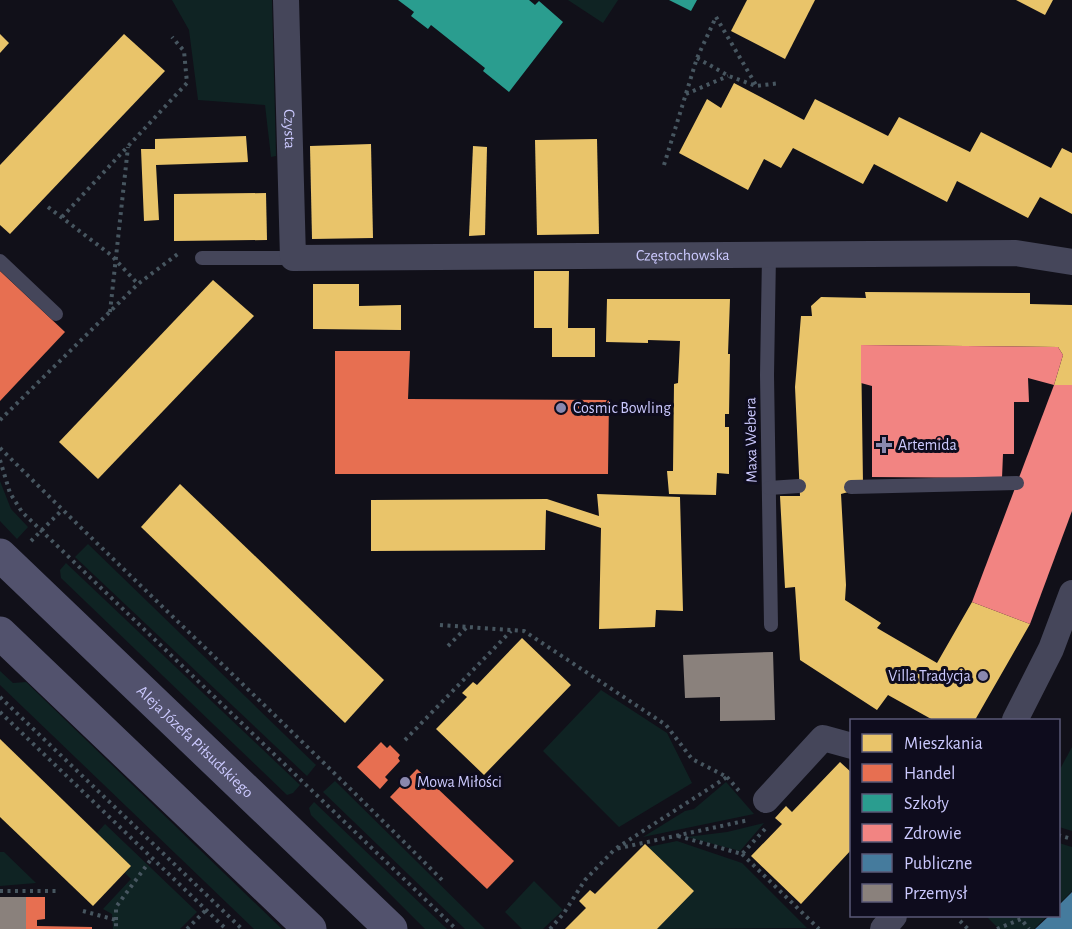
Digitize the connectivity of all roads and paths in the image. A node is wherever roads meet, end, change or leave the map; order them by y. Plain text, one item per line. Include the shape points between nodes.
1 (286, 0) edge
2 (172, 37) dead end
3 (697, 58) junction
4 (729, 76) junction
5 (780, 83) dead end
6 (756, 86) junction
7 (686, 94) junction
8 (128, 147) junction
9 (664, 165) dead end
10 (48, 207) dead end
11 (62, 217) junction
12 (769, 255) junction
13 (202, 258) joint
14 (292, 258) junction
15 (0, 261) edge
16 (117, 262) junction
17 (1072, 262) edge
18 (138, 284) junction
19 (110, 312) junction
20 (56, 314) dead end
21 (0, 420) edge
22 (0, 448) edge
23 (0, 460) edge
24 (1017, 483) dead end
25 (799, 486) dead end
26 (851, 487) dead end
27 (769, 488) junction
28 (0, 555) edge
29 (1072, 593) edge
30 (771, 625) dead end
31 (440, 626) dead end
32 (467, 627) junction
33 (512, 630) junction
34 (0, 633) edge
35 (448, 646) dead end
36 (0, 697) edge
37 (0, 712) edge
38 (1016, 719) edge
39 (405, 740) dead end
40 (850, 745) edge
41 (763, 809) junction
42 (677, 836) junction
43 (615, 849) junction
44 (742, 854) junction
45 (152, 858) junction
46 (442, 880) dead end
47 (0, 891) edge
48 (58, 891) dead end
49 (206, 910) junction
50 (83, 911) dead end
51 (116, 920) junction
52 (960, 921) dead end
53 (116, 929) edge
54 (187, 929) edge
55 (226, 929) edge
56 (242, 929) edge
57 (310, 929) edge
58 (391, 929) edge
59 (456, 929) edge
60 (550, 929) edge
61 (819, 929) edge
62 (968, 929) edge
63 (997, 929) edge
64 (1029, 929) edge

1 - 14 street, Czysta
2 - 8 path via 184,51 187,83
3 - 4 path
3 - 6 path via 716,17
3 - 7 path
4 - 6 path
4 - 7 path
5 - 6 path
7 - 9 path
8 - 11 path
8 - 16 path
10 - 11 path
11 - 16 path
12 - 14 street, Częstochowska
12 - 17 street, Częstochowska via 1016,254
12 - 27 lane, Maxa Webera
13 - 14 lane
13 - 18 path via 204,246 189,246
15 - 20 lane
16 - 18 path
16 - 19 path
18 - 19 path
19 - 21 path
22 - 46 path
23 - 59 path via 10,493 22,512
24 - 26 lane
25 - 27 lane
27 - 30 lane, Maxa Webera
28 - 58 main road, Aleja Józefa Piłsudskiego
29 - 38 street via 1051,649
31 - 32 path
32 - 33 path
32 - 35 path
33 - 39 path
33 - 43 path via 524,631 666,725 692,759 727,777
34 - 57 main road
36 - 56 path
37 - 45 path
40 - 41 street via 823,738
41 - 42 path
41 - 44 path via 771,823
42 - 43 path
42 - 44 path
43 - 60 path via 585,880
44 - 61 path
45 - 49 path
45 - 51 path via 116,907
47 - 48 path
49 - 54 path
49 - 55 path
50 - 51 path
51 - 53 path
52 - 62 path
63 - 64 path via 1021,919

